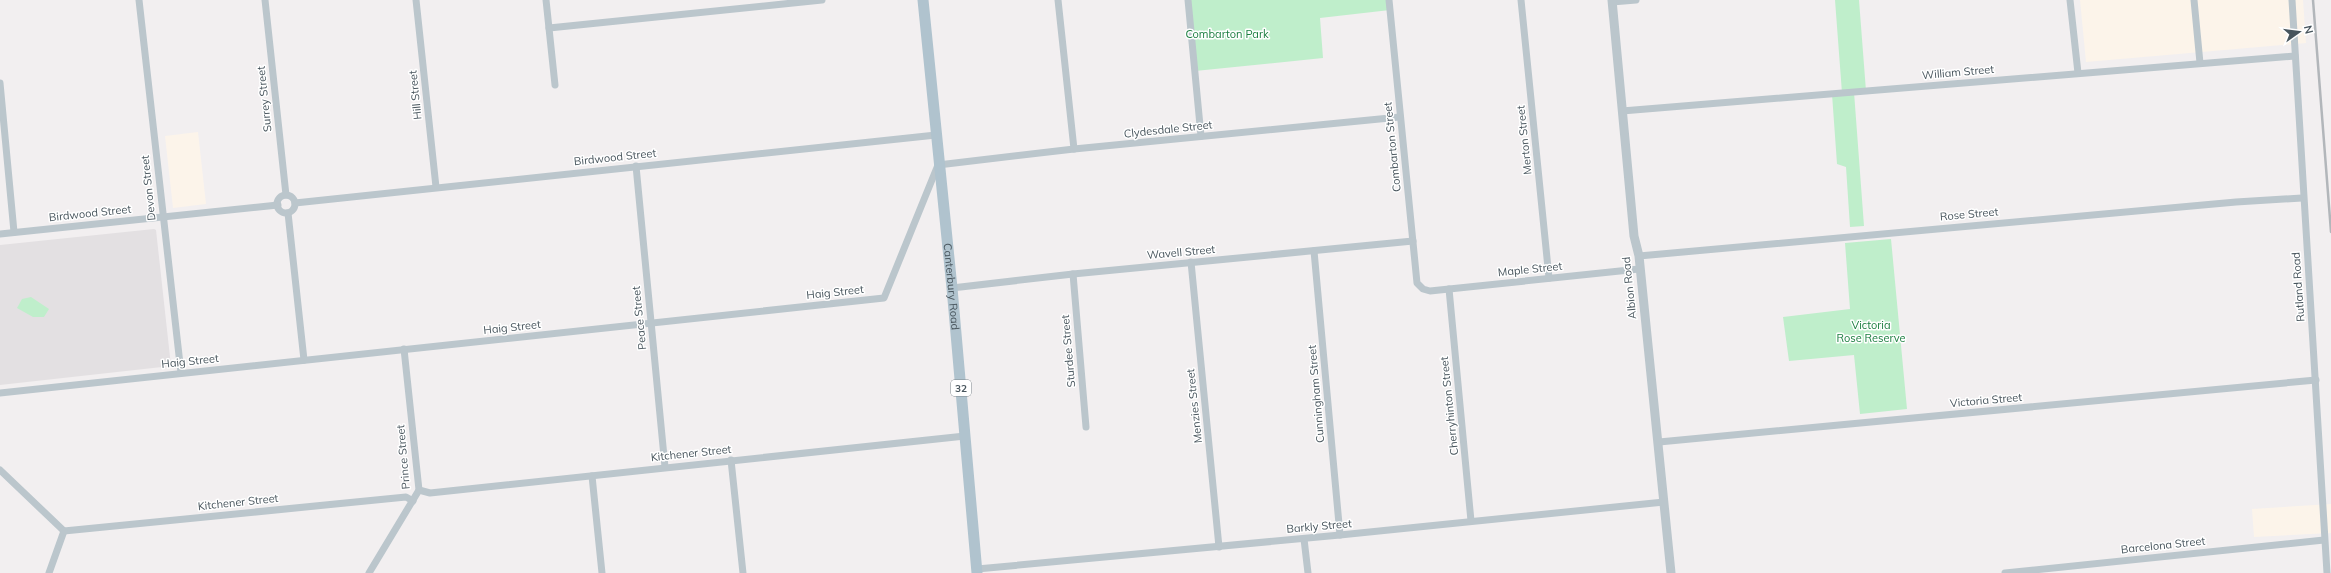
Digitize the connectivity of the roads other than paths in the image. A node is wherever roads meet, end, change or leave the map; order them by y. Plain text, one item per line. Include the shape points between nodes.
1 (139, 0) edge
2 (265, 0) edge
3 (416, 0) edge
4 (546, 0) edge
5 (822, 0) edge
6 (923, 0) edge
7 (1058, 0) edge
8 (1188, 0) edge
9 (1389, 0) edge
10 (1521, 0) edge
11 (1636, 0) edge
12 (2070, 0) edge
13 (2194, 0) edge
14 (2292, 0) edge
15 (1612, 1) edge
16 (549, 28) junction
17 (2295, 56) junction
18 (2200, 63) junction
19 (2078, 73) junction
20 (0, 83) edge
21 (555, 85) dead end
22 (1622, 111) junction
23 (1400, 117) junction
24 (936, 135) junction
25 (1202, 136) junction
26 (1074, 149) junction
27 (938, 165) junction
28 (636, 166) junction
29 (436, 187) junction
30 (286, 195) junction
31 (2302, 198) junction
32 (295, 203) junction
33 (278, 205) junction
34 (288, 212) junction
35 (162, 217) junction
36 (14, 232) junction
37 (0, 234) edge
38 (1413, 241) junction
39 (1314, 251) junction
40 (1639, 256) junction
41 (1191, 262) junction
42 (1639, 269) junction
43 (1073, 274) junction
44 (1549, 278) junction
45 (952, 288) junction
46 (1423, 289) joint
47 (1449, 289) junction
48 (651, 323) junction
49 (404, 349) junction
50 (304, 360) junction
51 (180, 373) junction
52 (2316, 380) junction
53 (0, 393) edge
54 (1086, 427) dead end
55 (965, 436) junction
56 (1659, 442) junction
57 (731, 460) junction
58 (665, 467) junction
59 (0, 470) edge
60 (592, 476) junction
61 (419, 490) junction
62 (413, 501) junction
63 (1664, 502) junction
64 (1472, 521) junction
65 (64, 531) junction
66 (1340, 536) junction
67 (1304, 539) junction
68 (2324, 540) junction
69 (1219, 547) junction
70 (977, 571) edge
71 (49, 573) edge
72 (369, 573) edge
73 (602, 573) edge
74 (743, 573) edge
75 (1308, 573) edge
76 (1671, 573) edge
77 (2005, 573) edge
78 (2327, 573) edge

1 - 35 street, Devon Street
2 - 30 street, Surrey Street
3 - 29 street, Hill Street
4 - 16 street
5 - 16 street
6 - 24 main road, Canterbury Road / 32
7 - 26 street
8 - 25 street
9 - 23 street, Combarton Street
10 - 44 street, Merton Street
11 - 15 street
12 - 19 street
13 - 18 street
14 - 17 street, Rutland Road
15 - 22 street, Albion Road
16 - 21 street
17 - 18 street, William Street
17 - 31 street, Rutland Road
18 - 19 street, William Street
19 - 22 street, William Street
20 - 36 street
22 - 40 street, Albion Road via 1634,236
23 - 25 street, Clydesdale Street
23 - 38 street, Combarton Street
24 - 27 main road, Canterbury Road / 32
24 - 28 street, Birdwood Street
25 - 26 street, Clydesdale Street
26 - 27 street, Clydesdale Street
27 - 45 main road, Canterbury Road / 32
27 - 48 street, Haig Street via 884,298
28 - 29 street, Birdwood Street
28 - 48 street, Peace Street
29 - 32 street, Birdwood Street
30 - 32 street via 292,197
30 - 33 street via 280,197
31 - 40 street, Rose Street
31 - 52 street, Rutland Road
32 - 34 street via 293,210
33 - 34 street via 280,210
33 - 35 street, Birdwood Street
34 - 50 street
35 - 36 street, Birdwood Street
35 - 51 street, Devon Street
36 - 37 street, Birdwood Street
38 - 39 street, Wavell Street
38 - 46 street, Combarton Street via 1417,283
39 - 41 street, Wavell Street
39 - 66 street, Cunningham Street
40 - 42 street, Albion Road
41 - 43 street, Wavell Street
41 - 69 street, Menzies Street
42 - 44 street, Maple Street
42 - 56 street, Albion Road
43 - 45 street, Wavell Street
43 - 54 street, Sturdee Street
44 - 47 street, Maple Street
45 - 55 main road, Canterbury Road / 32
46 - 47 street, Maple Street
47 - 64 street, Cherryhinton Street
48 - 49 street, Haig Street
48 - 58 street, Peace Street
49 - 50 street, Haig Street
49 - 61 street, Prince Street
50 - 51 street, Haig Street
51 - 53 street, Haig Street
52 - 56 street, Victoria Street
52 - 68 street, Rutland Road
55 - 57 street, Kitchener Street
55 - 70 main road, Canterbury Road / 32
56 - 63 street, Albion Road
57 - 58 street, Kitchener Street
57 - 74 street
58 - 60 street, Kitchener Street
59 - 65 street
60 - 61 street, Kitchener Street via 430,493
60 - 73 street
61 - 62 street, Prince Street
62 - 65 street, Kitchener Street via 406,497
62 - 72 street, Prince Street
63 - 64 street, Barkly Street
63 - 76 street, Albion Road
64 - 66 street, Barkly Street
65 - 71 street
66 - 67 street, Barkly Street
67 - 69 street, Barkly Street
67 - 75 street
68 - 77 street, Barcelona Street
68 - 78 street, Rutland Road
69 - 70 street, Barkly Street

